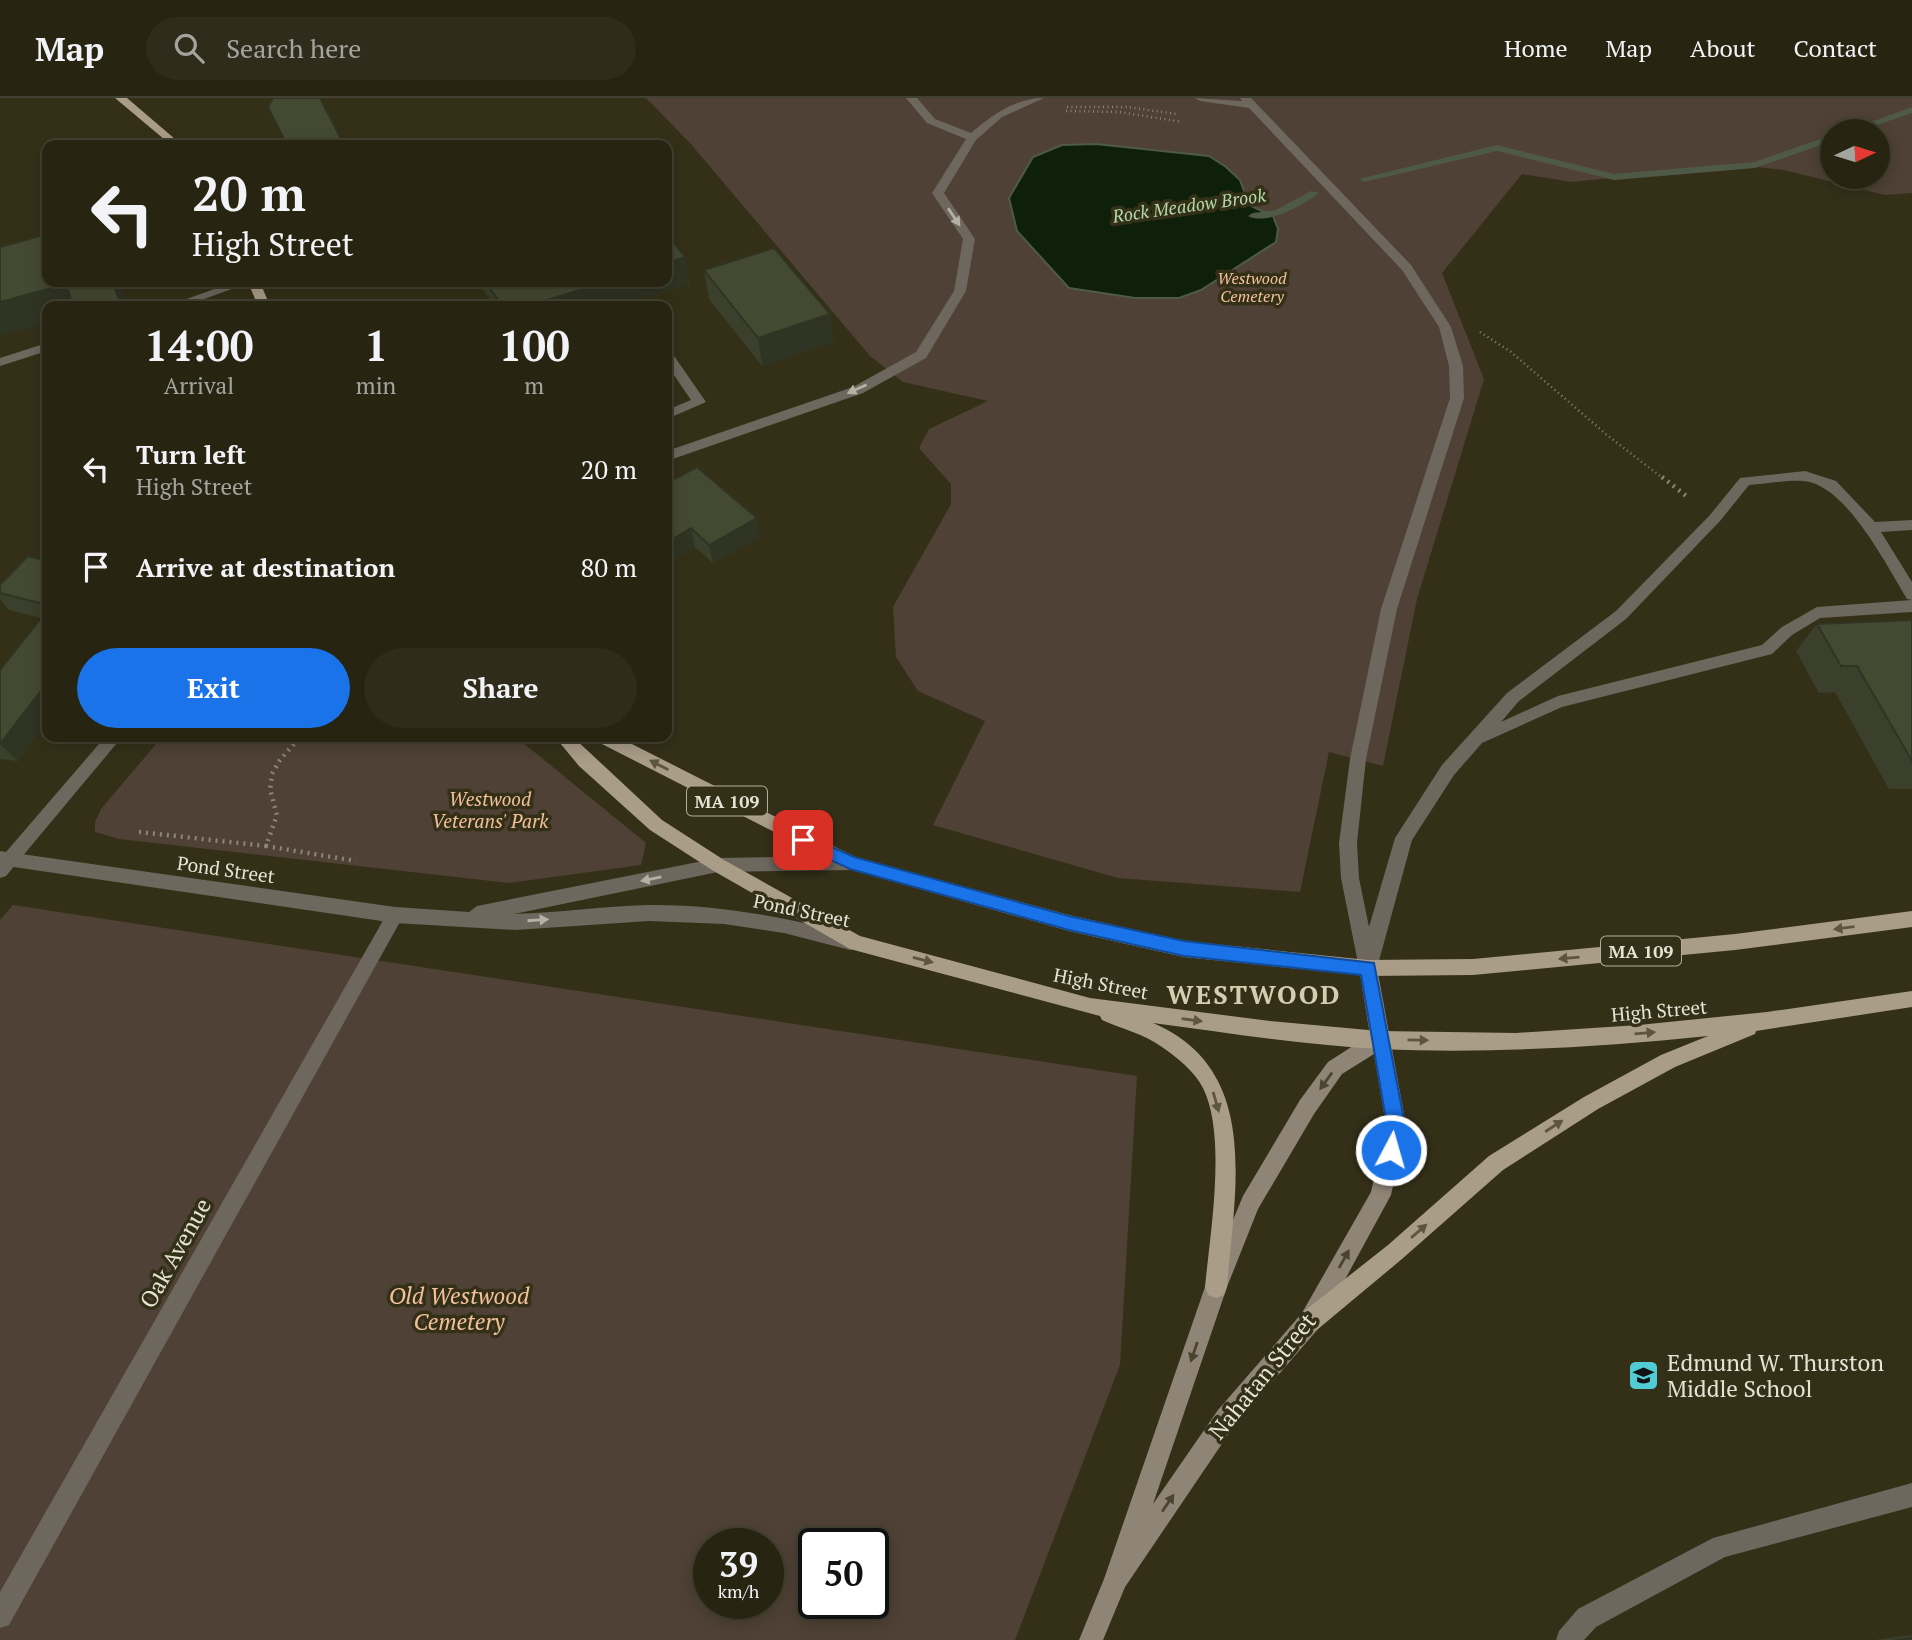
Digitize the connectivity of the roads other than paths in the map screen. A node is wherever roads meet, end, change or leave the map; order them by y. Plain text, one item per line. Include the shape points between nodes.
1 (120, 98) edge
2 (911, 98) edge
3 (1039, 98) edge
4 (1200, 98) edge
5 (1247, 101) edge
6 (972, 138) junction
7 (171, 140) edge
8 (230, 287) edge
9 (188, 301) edge
10 (42, 349) edge
11 (0, 362) edge
12 (672, 363) edge
13 (672, 413) edge
14 (672, 454) edge
15 (1912, 525) edge
16 (1871, 527) junction
17 (1912, 595) edge
18 (1912, 606) edge
19 (1477, 740) junction
20 (110, 742) edge
21 (568, 742) edge
22 (614, 742) edge
23 (3, 863) edge
24 (850, 863) junction
25 (718, 865) junction
26 (394, 915) junction
27 (446, 919) junction
28 (1912, 919) edge
29 (856, 943) junction
30 (1368, 968) junction
31 (1912, 999) edge
32 (1090, 1006) junction
33 (1767, 1021) junction
34 (1379, 1040) junction
35 (1216, 1287) junction
36 (1310, 1321) junction
37 (1912, 1495) edge
38 (1116, 1579) junction
39 (0, 1616) edge
40 (1091, 1640) edge
41 (1568, 1640) edge

1 - 7 main road
2 - 6 street via 931,121
3 - 6 street via 998,115
4 - 5 street
5 - 30 street via 1407,268 1445,327 1456,366 1457,398 1389,609 1352,800 1350,878
6 -> 14 street via 938,193 969,239 960,291 921,355 858,390
8 - 9 street
10 - 11 street
12 - 13 street via 699,402
15 - 16 street
16 - 17 street
16 - 19 street via 1831,484 1805,476 1745,481 1621,615 1513,697
18 - 19 street via 1817,613 1767,650 1558,702
19 - 30 street via 1448,770 1404,838
20 - 23 street
21 - 25 main road, High Street / MA 109 via 656,825
24 -> 22 main road, MA 109
23 - 26 street, Pond Street
24 - 25 street, Pond Street
24 - 30 main road, MA 109 via 1184,949
25 -> 27 street, Pond Street
25 - 29 main road, High Street / MA 109
26 - 27 street, Pond Street
26 - 39 street, Oak Avenue
27 -> 29 street, Pond Street via 515,922 649,913 724,916
28 -> 30 main road, MA 109 via 1735,942 1501,964
29 -> 32 main road, High Street / MA 109
30 - 34 main road, Nahatan Street
31 - 33 main road, High Street / MA 109
32 -> 34 main road, High Street / MA 109
32 -> 35 main road via 1171,1041 1210,1081 1224,1137
34 -> 33 main road, High Street / MA 109 via 1516,1042
36 -> 33 main road via 1496,1163 1668,1061
34 -> 35 main road, Nahatan Street via 1335,1068 1307,1107 1250,1203
36 -> 34 main road, Nahatan Street via 1381,1195 1396,1125
35 -> 38 main road, Nahatan Street
38 -> 36 main road, Nahatan Street via 1226,1418
37 - 41 street via 1721,1546 1587,1618
38 - 40 main road, Nahatan Street

